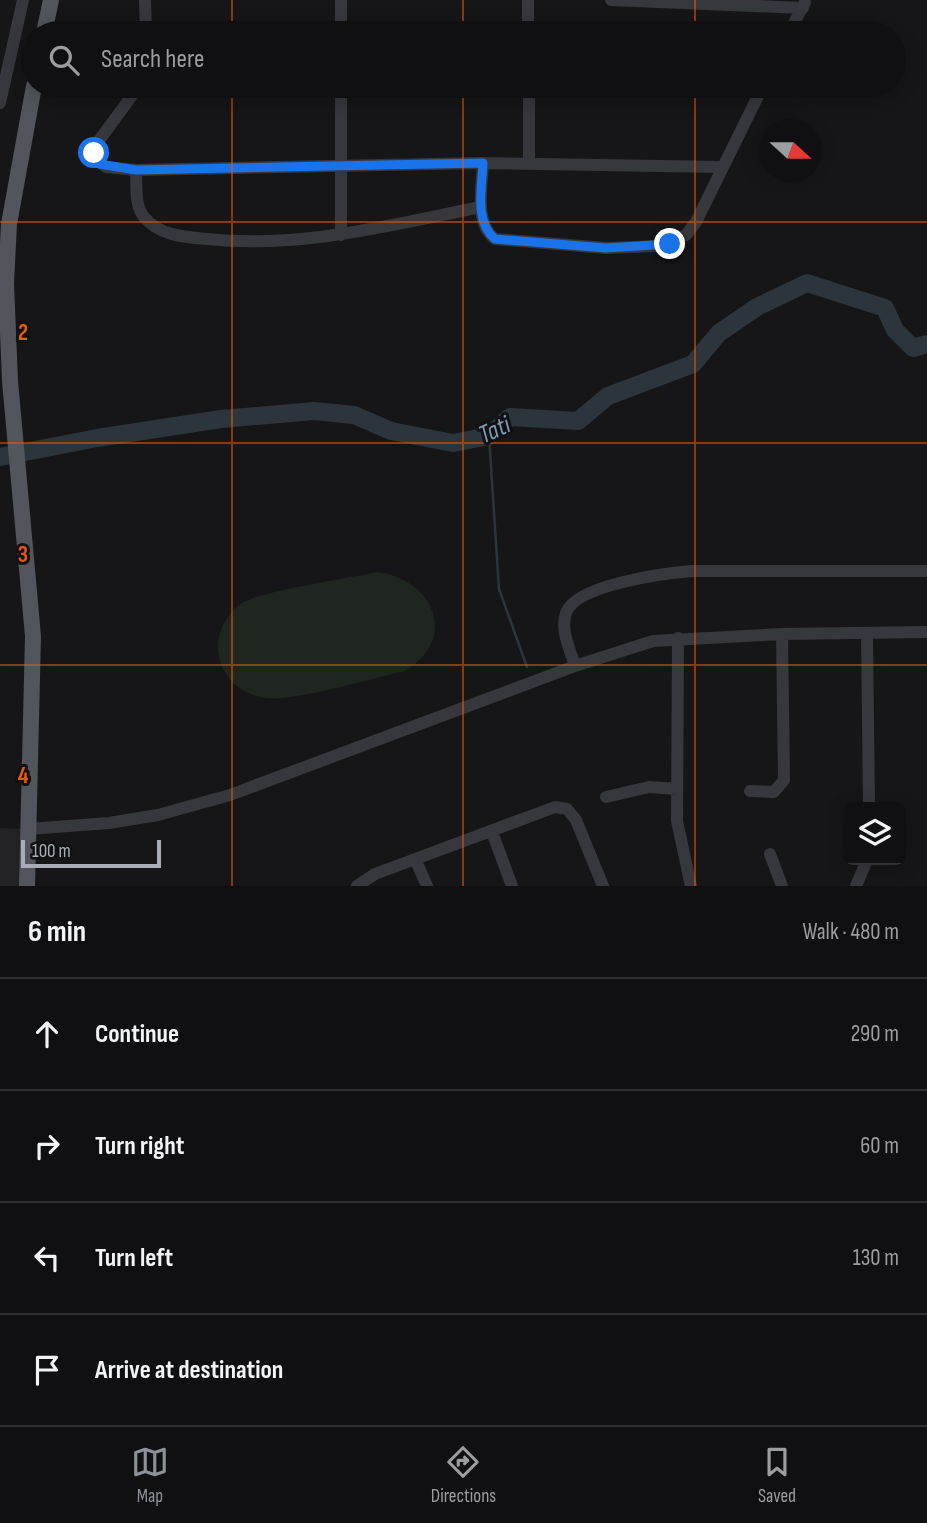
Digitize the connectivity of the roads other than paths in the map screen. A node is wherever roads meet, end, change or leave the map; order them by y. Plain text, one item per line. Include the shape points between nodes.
1 (23, 0) edge
2 (51, 0) edge
3 (145, 0) edge
4 (341, 0) edge
5 (528, 0) edge
6 (611, 0) edge
7 (714, 1) edge
8 (804, 4) edge
9 (47, 21) edge
10 (146, 21) edge
11 (341, 21) edge
12 (528, 21) edge
13 (795, 21) edge
14 (32, 98) edge
15 (130, 98) edge
16 (341, 98) edge
17 (529, 98) edge
18 (756, 98) edge
19 (0, 103) edge
20 (483, 163) junction
21 (529, 163) junction
22 (340, 166) junction
23 (721, 167) junction
24 (136, 170) junction
25 (481, 207) junction
26 (341, 235) junction
27 (927, 571) edge
28 (927, 632) edge
29 (867, 633) junction
30 (782, 634) junction
31 (678, 638) junction
32 (575, 666) junction
33 (677, 789) junction
34 (750, 791) dead end
35 (606, 797) dead end
36 (869, 802) edge
37 (28, 829) junction
38 (492, 832) junction
39 (770, 854) dead end
40 (416, 860) junction
41 (865, 865) edge
42 (27, 886) edge
43 (356, 886) edge
44 (427, 886) edge
45 (512, 886) edge
46 (603, 886) edge
47 (691, 886) edge
48 (782, 886) edge
49 (856, 886) edge

1 - 19 street
2 - 9 main road
3 - 10 street
4 - 11 street
5 - 12 street
6 - 7 street
7 - 8 street
8 - 13 street
14 - 37 main road via 9,224 6,317 31,612
15 - 24 street via 94,153 106,167
16 - 22 street
17 - 21 street
18 - 23 street
20 - 21 street
20 - 22 street
20 - 25 street
21 - 23 street
22 - 24 street
22 - 26 street
23 - 25 street via 692,229 678,240 658,246 606,248 501,241 486,230
24 - 26 street via 144,217 174,235 271,243
25 - 26 street
27 - 32 street via 692,571 619,584 576,600 567,610 564,627
28 - 29 street
29 - 30 street
29 - 36 street
30 - 31 street
30 - 34 street via 784,780 775,792
31 - 32 street via 633,646
31 - 33 street
32 - 37 street via 230,795 134,819
33 - 35 street via 649,787
33 - 47 street via 677,821
37 - 42 main road
38 - 40 street
38 - 45 street
38 - 46 street via 555,807 568,809
39 - 48 street
40 - 43 street
40 - 44 street
41 - 49 street

